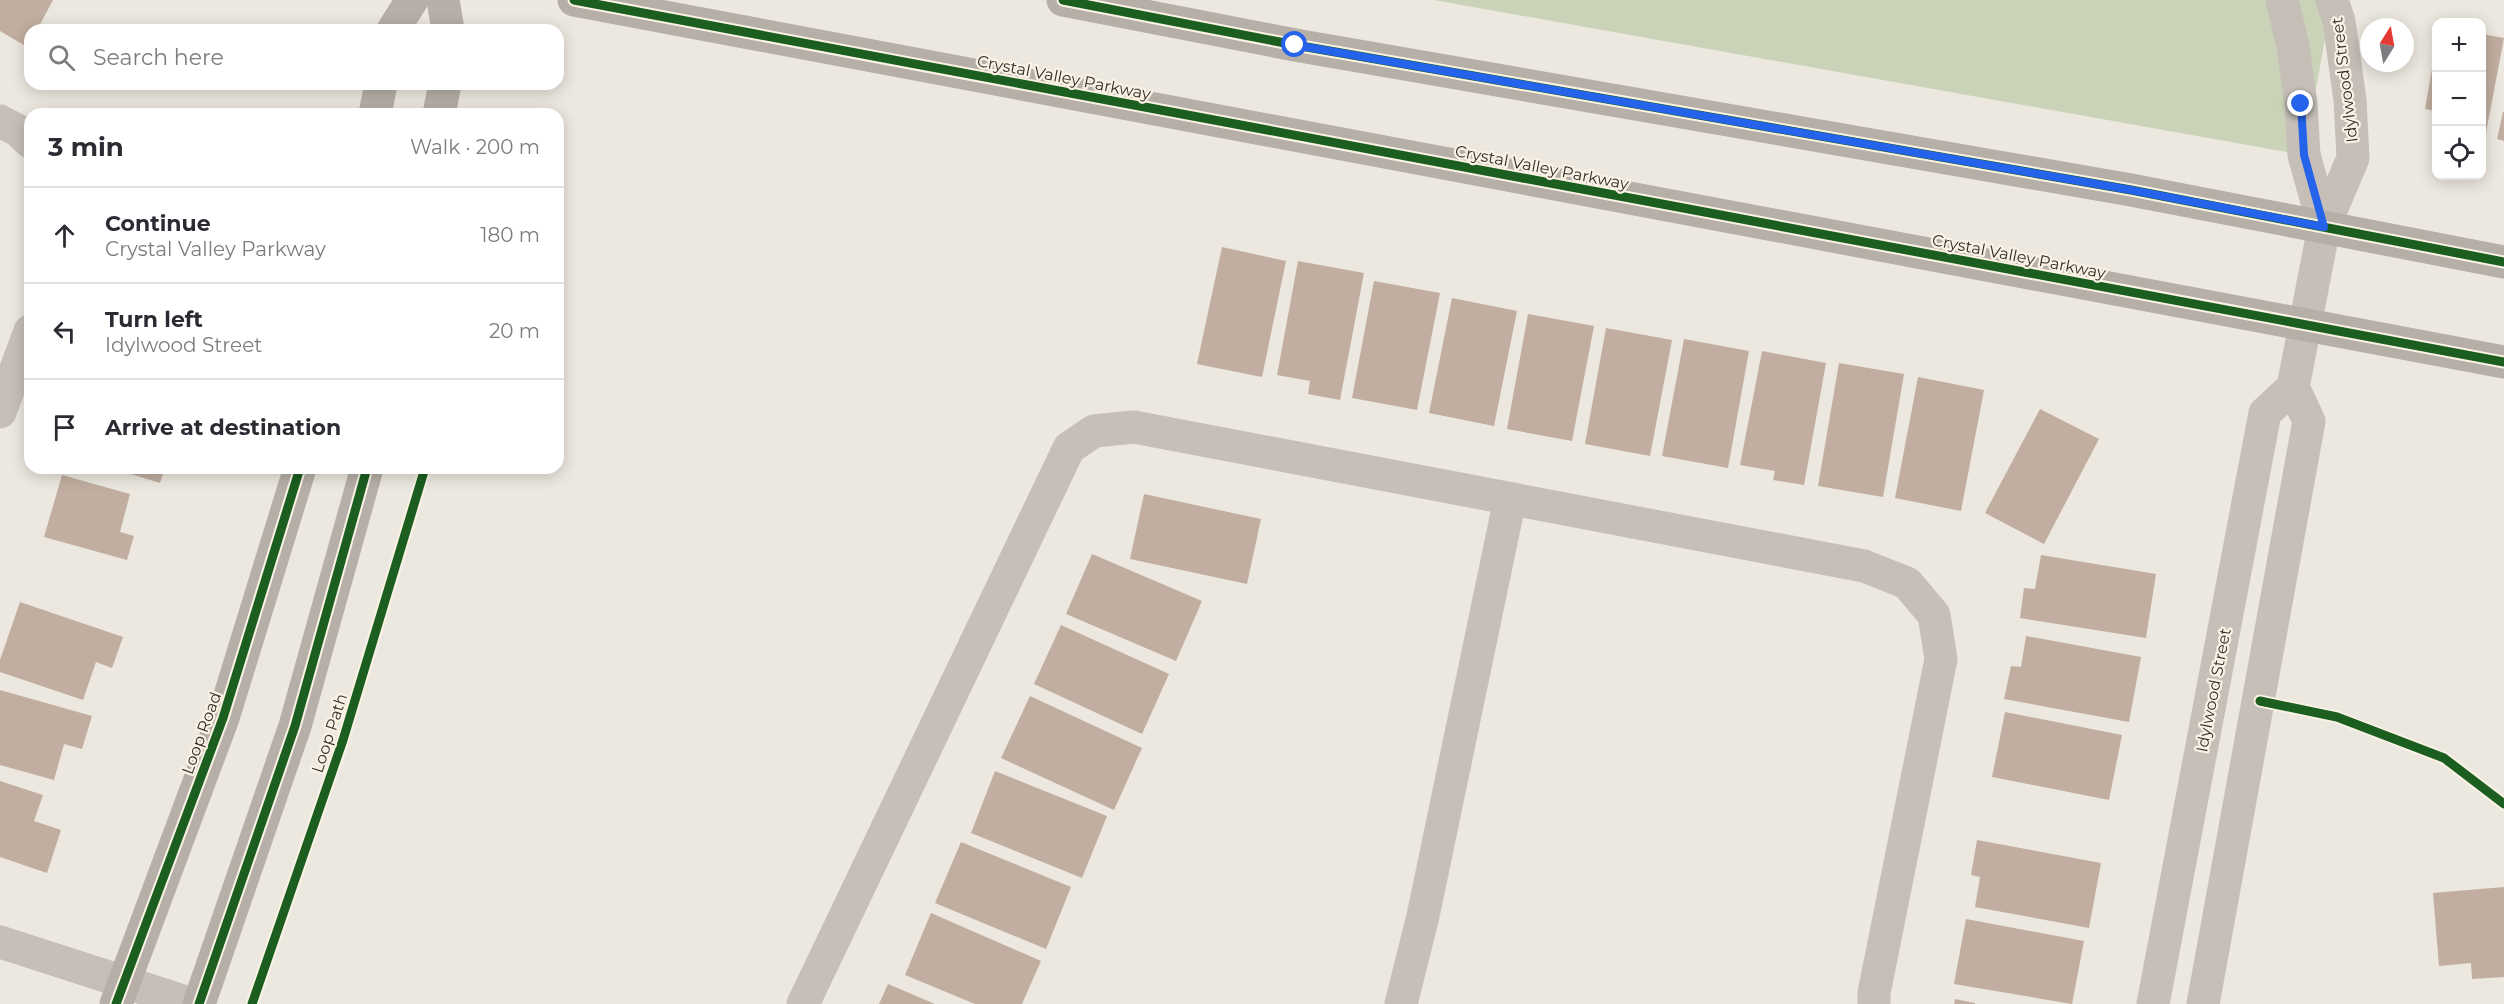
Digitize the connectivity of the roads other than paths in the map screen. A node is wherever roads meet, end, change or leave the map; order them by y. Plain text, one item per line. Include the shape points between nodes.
1 (412, 0) edge
2 (443, 0) edge
3 (574, 0) edge
4 (1063, 0) edge
5 (2282, 0) edge
6 (2332, 0) edge
7 (397, 24) edge
8 (447, 24) edge
9 (380, 90) edge
10 (444, 90) edge
11 (376, 108) edge
12 (440, 108) edge
13 (0, 121) edge
14 (24, 136) edge
15 (2324, 227) junction
16 (2504, 262) edge
17 (2304, 325) junction
18 (24, 347) edge
19 (2504, 362) edge
20 (2293, 387) junction
21 (0, 412) edge
22 (298, 474) edge
23 (366, 474) edge
24 (1510, 499) junction
25 (0, 942) edge
26 (119, 993) edge
27 (192, 1004) edge
28 (199, 1004) edge
29 (803, 1004) edge
30 (1401, 1004) edge
31 (1874, 1004) edge
32 (2153, 1004) edge
33 (2203, 1004) edge

1 - 7 main road
2 - 8 main road
3 - 17 main road, Crystal Valley Parkway
4 - 15 main road via 1295,45
5 - 15 street, Idylwood Street via 2293,46 2304,155
6 - 15 street, Idylwood Street via 2339,21 2353,158
9 - 11 main road
10 - 12 main road
13 - 14 street
15 - 16 main road
15 - 17 street, Idylwood Street
17 - 19 main road, Crystal Valley Parkway
17 - 20 street, Idylwood Street
18 - 21 street
20 - 32 street, Idylwood Street via 2265,413
20 - 33 street via 2309,421
22 - 26 main road, Loop Road via 223,718
23 - 28 main road via 295,726
24 - 29 street via 1134,428 1094,431 1069,448
24 - 30 street
24 - 31 street via 1864,566 1907,583 1934,615 1941,659
25 - 26 street
26 - 27 street

